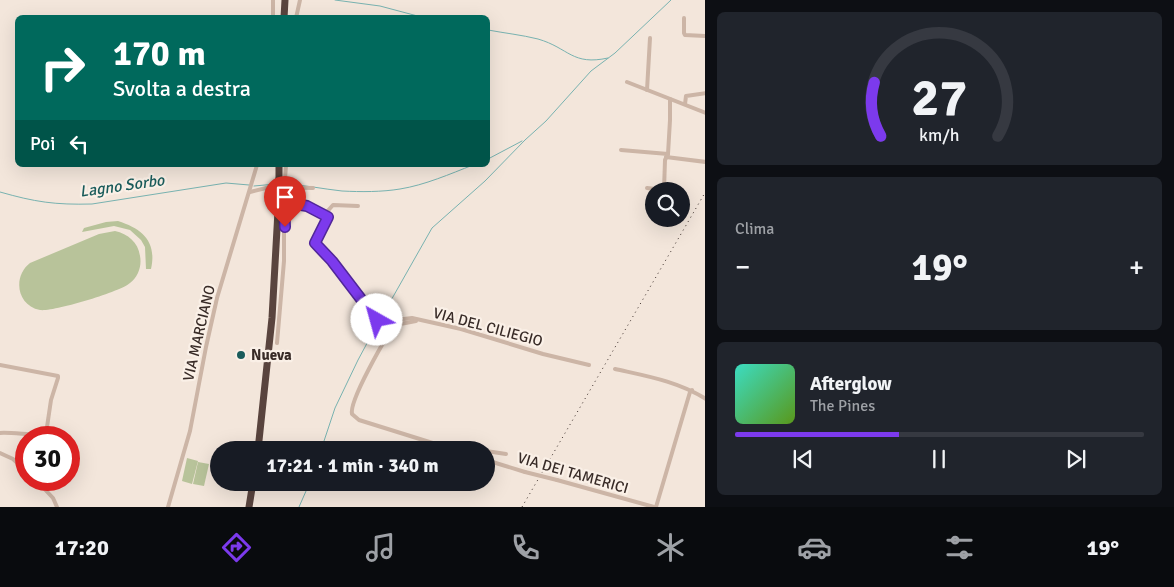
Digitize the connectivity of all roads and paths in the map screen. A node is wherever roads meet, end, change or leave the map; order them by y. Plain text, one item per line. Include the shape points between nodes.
1 (273, 0) edge
2 (300, 0) edge
3 (284, 2) edge
4 (273, 15) edge
5 (284, 15) edge
6 (297, 15) edge
7 (684, 18) dead end
8 (705, 36) edge
9 (650, 38) dead end
10 (626, 82) dead end
11 (647, 90) junction
12 (705, 93) edge
13 (670, 99) junction
14 (685, 104) junction
15 (705, 113) edge
16 (621, 150) dead end
17 (667, 156) junction
18 (705, 162) edge
19 (257, 167) edge
20 (279, 167) edge
21 (285, 167) edge
22 (282, 179) junction
23 (665, 182) edge
24 (290, 187) junction
25 (314, 188) dead end
26 (250, 192) junction
27 (281, 194) junction
28 (284, 202) junction
29 (290, 203) junction
30 (358, 206) dead end
31 (324, 215) junction
32 (419, 320) junction
33 (277, 343) dead end
34 (0, 365) edge
35 (588, 365) dead end
36 (615, 369) dead end
37 (692, 390) junction
38 (705, 399) edge
39 (0, 433) edge
40 (259, 441) edge
41 (426, 441) edge
42 (0, 452) edge
43 (495, 452) edge
44 (506, 454) dead end
45 (15, 461) edge
46 (495, 463) edge
47 (46, 491) edge
48 (252, 491) edge
49 (57, 507) edge
50 (168, 507) edge
51 (249, 507) edge
52 (655, 507) edge

1 - 4 street
2 - 6 street
3 - 5 highway
7 - 8 street via 685,35
9 - 11 street
10 - 11 street
11 - 13 street
12 - 14 street via 686,96
13 - 14 street
13 - 17 street
14 - 15 street
16 - 17 street
17 - 18 street
17 - 23 street
19 - 26 street, VIA MARCIANO
20 - 22 highway
21 - 22 street
22 - 27 highway, bridge
24 - 25 street
24 - 26 street
24 - 29 street
26 - 50 street, VIA MARCIANO via 217,298 190,431
27 - 28 street
27 - 40 highway
28 - 29 street
28 - 33 street via 284,260
29 - 31 street via 307,206
30 - 31 street via 333,205
31 - 32 street, VIA DEL CILIEGIO via 328,218 315,243 375,318
32 - 35 street, VIA DEL CILIEGIO
32 - 41 street via 395,325 387,335 351,411 359,420
34 - 39 street via 58,377 43,434
36 - 37 street
37 - 38 street
37 - 52 street
42 - 45 street
43 - 44 street
46 - 52 street, VIA DEI TAMERICI, bridge
47 - 49 street
48 - 51 highway

